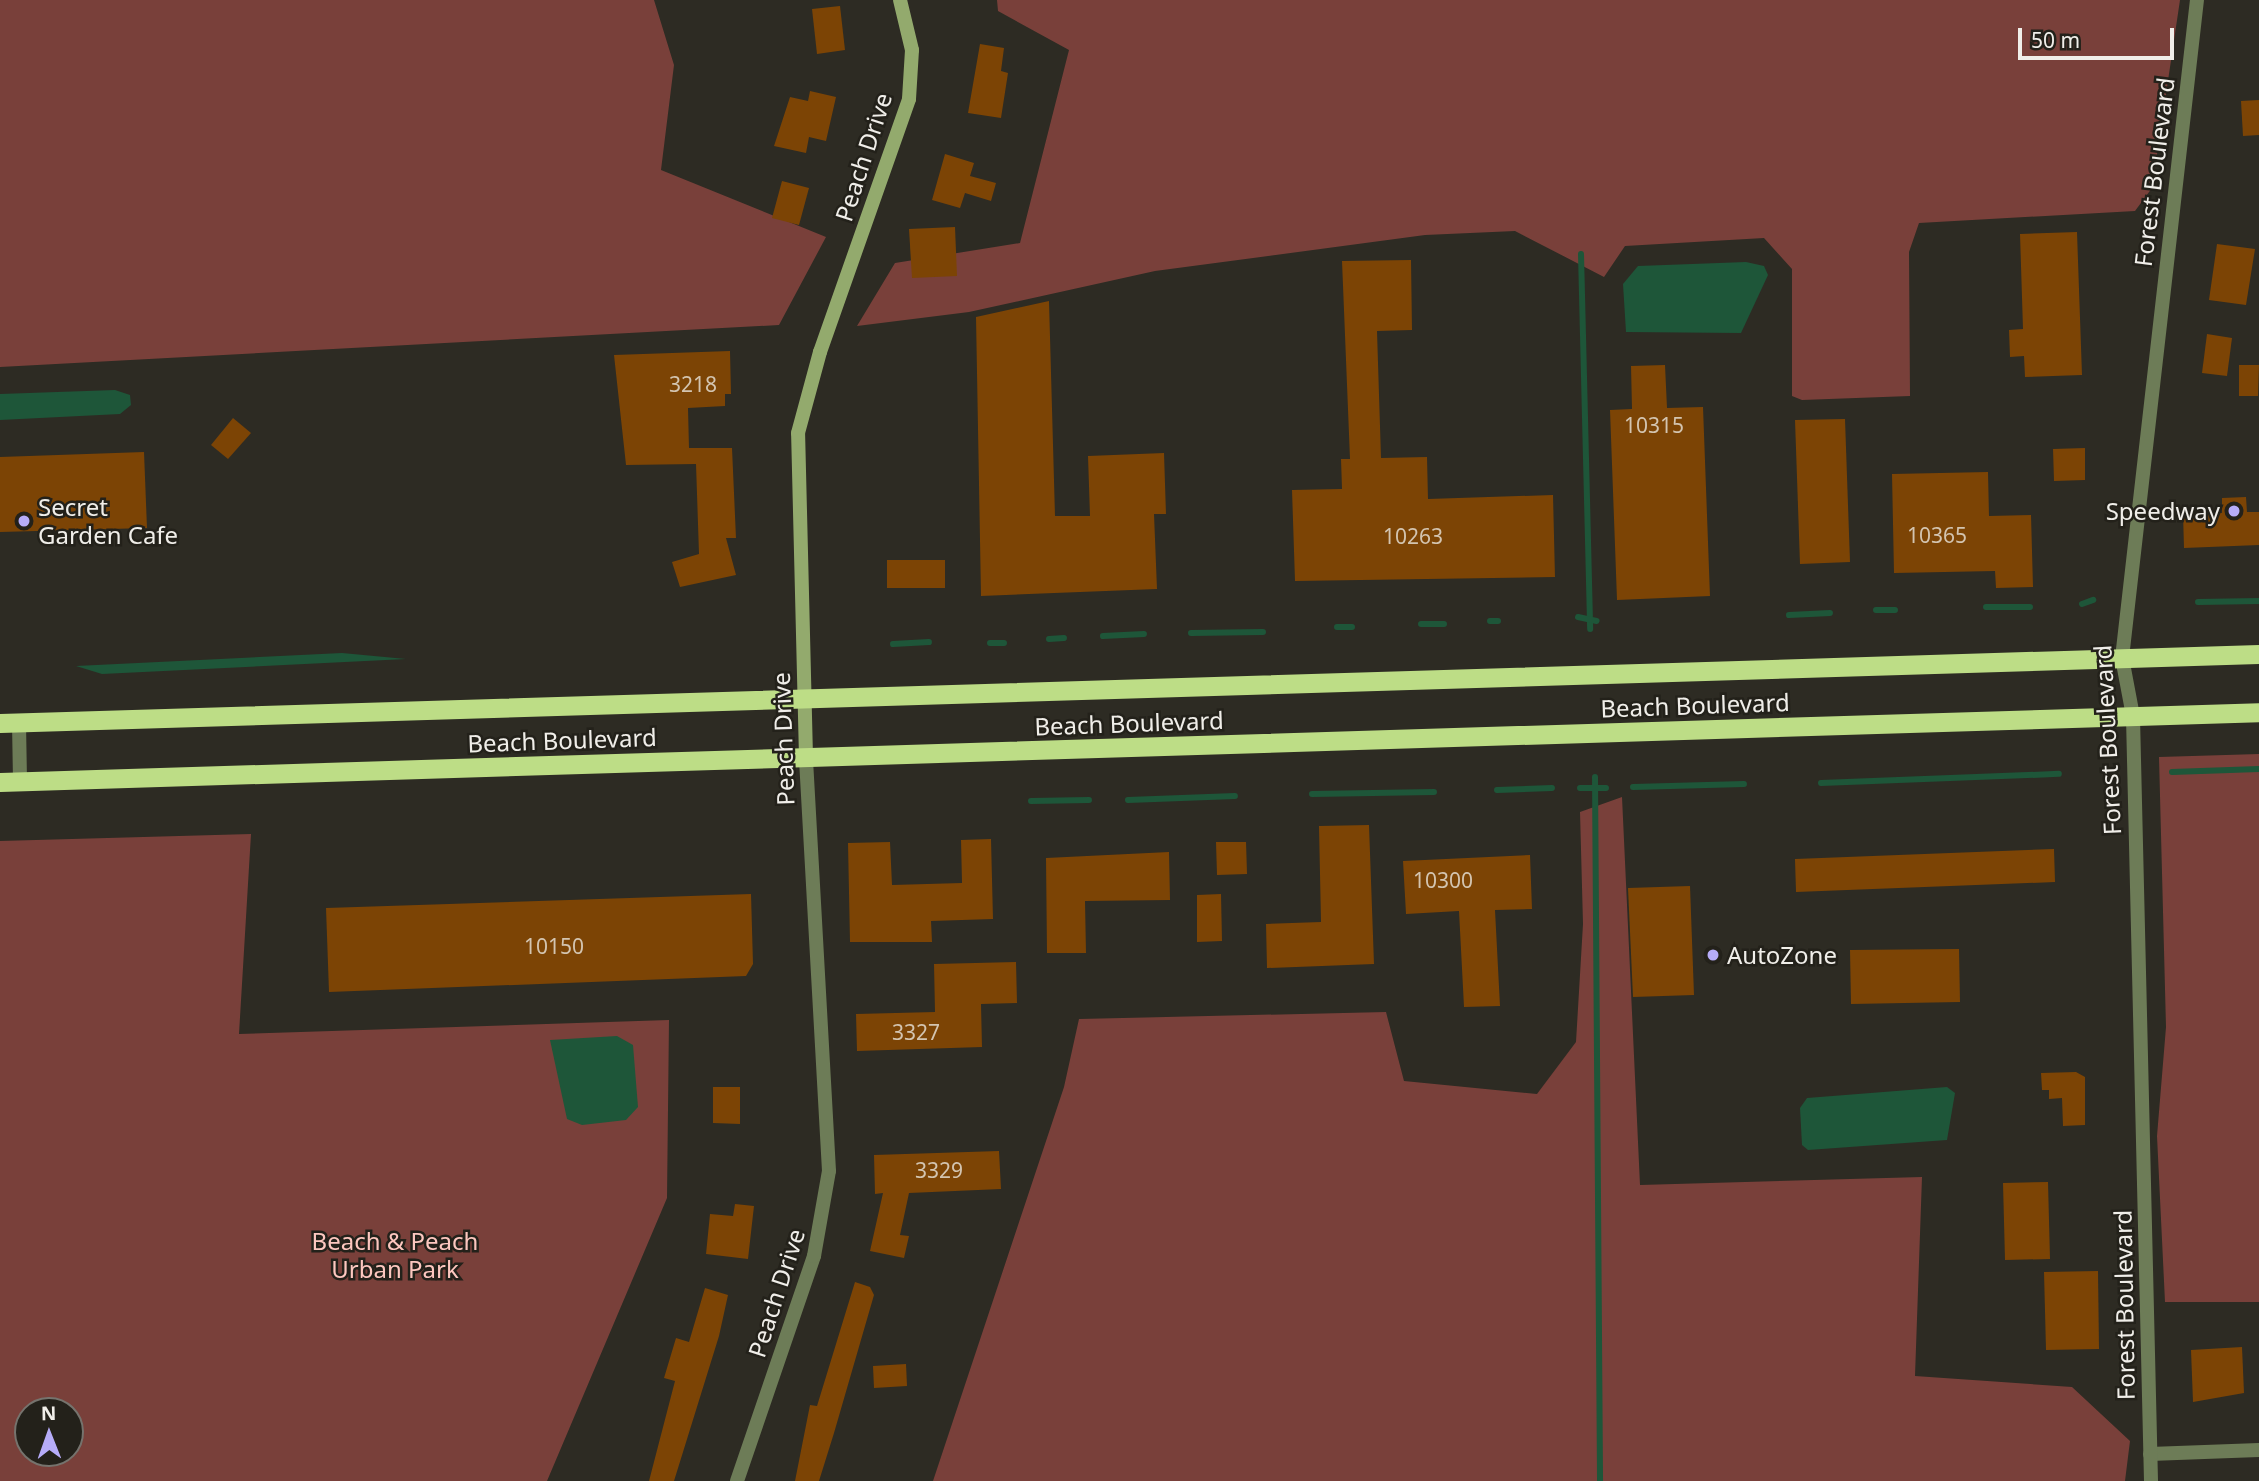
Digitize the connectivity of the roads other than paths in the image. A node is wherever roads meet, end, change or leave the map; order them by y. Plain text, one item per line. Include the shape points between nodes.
1 (900, 0) edge
2 (2197, 0) edge
3 (2259, 654) edge
4 (2122, 658) junction
5 (804, 700) junction
6 (2259, 712) edge
7 (2133, 716) junction
8 (10, 723) edge
9 (806, 757) junction
10 (10, 782) edge
11 (2259, 1450) edge
12 (2150, 1454) junction
13 (737, 1481) edge
14 (2151, 1481) edge

1 - 5 main road, Peach Drive via 912,50 909,99 820,352 798,433
2 - 4 street, Forest Boulevard
3 - 4 highway
4 - 5 highway
4 - 7 street, Forest Boulevard
5 - 8 highway
5 - 9 main road, Peach Drive
6 - 7 highway, Beach Boulevard
7 - 9 highway, Beach Boulevard
7 - 12 street, Forest Boulevard
8 - 10 street
9 - 10 highway, Beach Boulevard
9 - 13 street, Peach Drive via 829,1171 814,1256
11 - 12 street
12 - 14 street, Forest Boulevard

